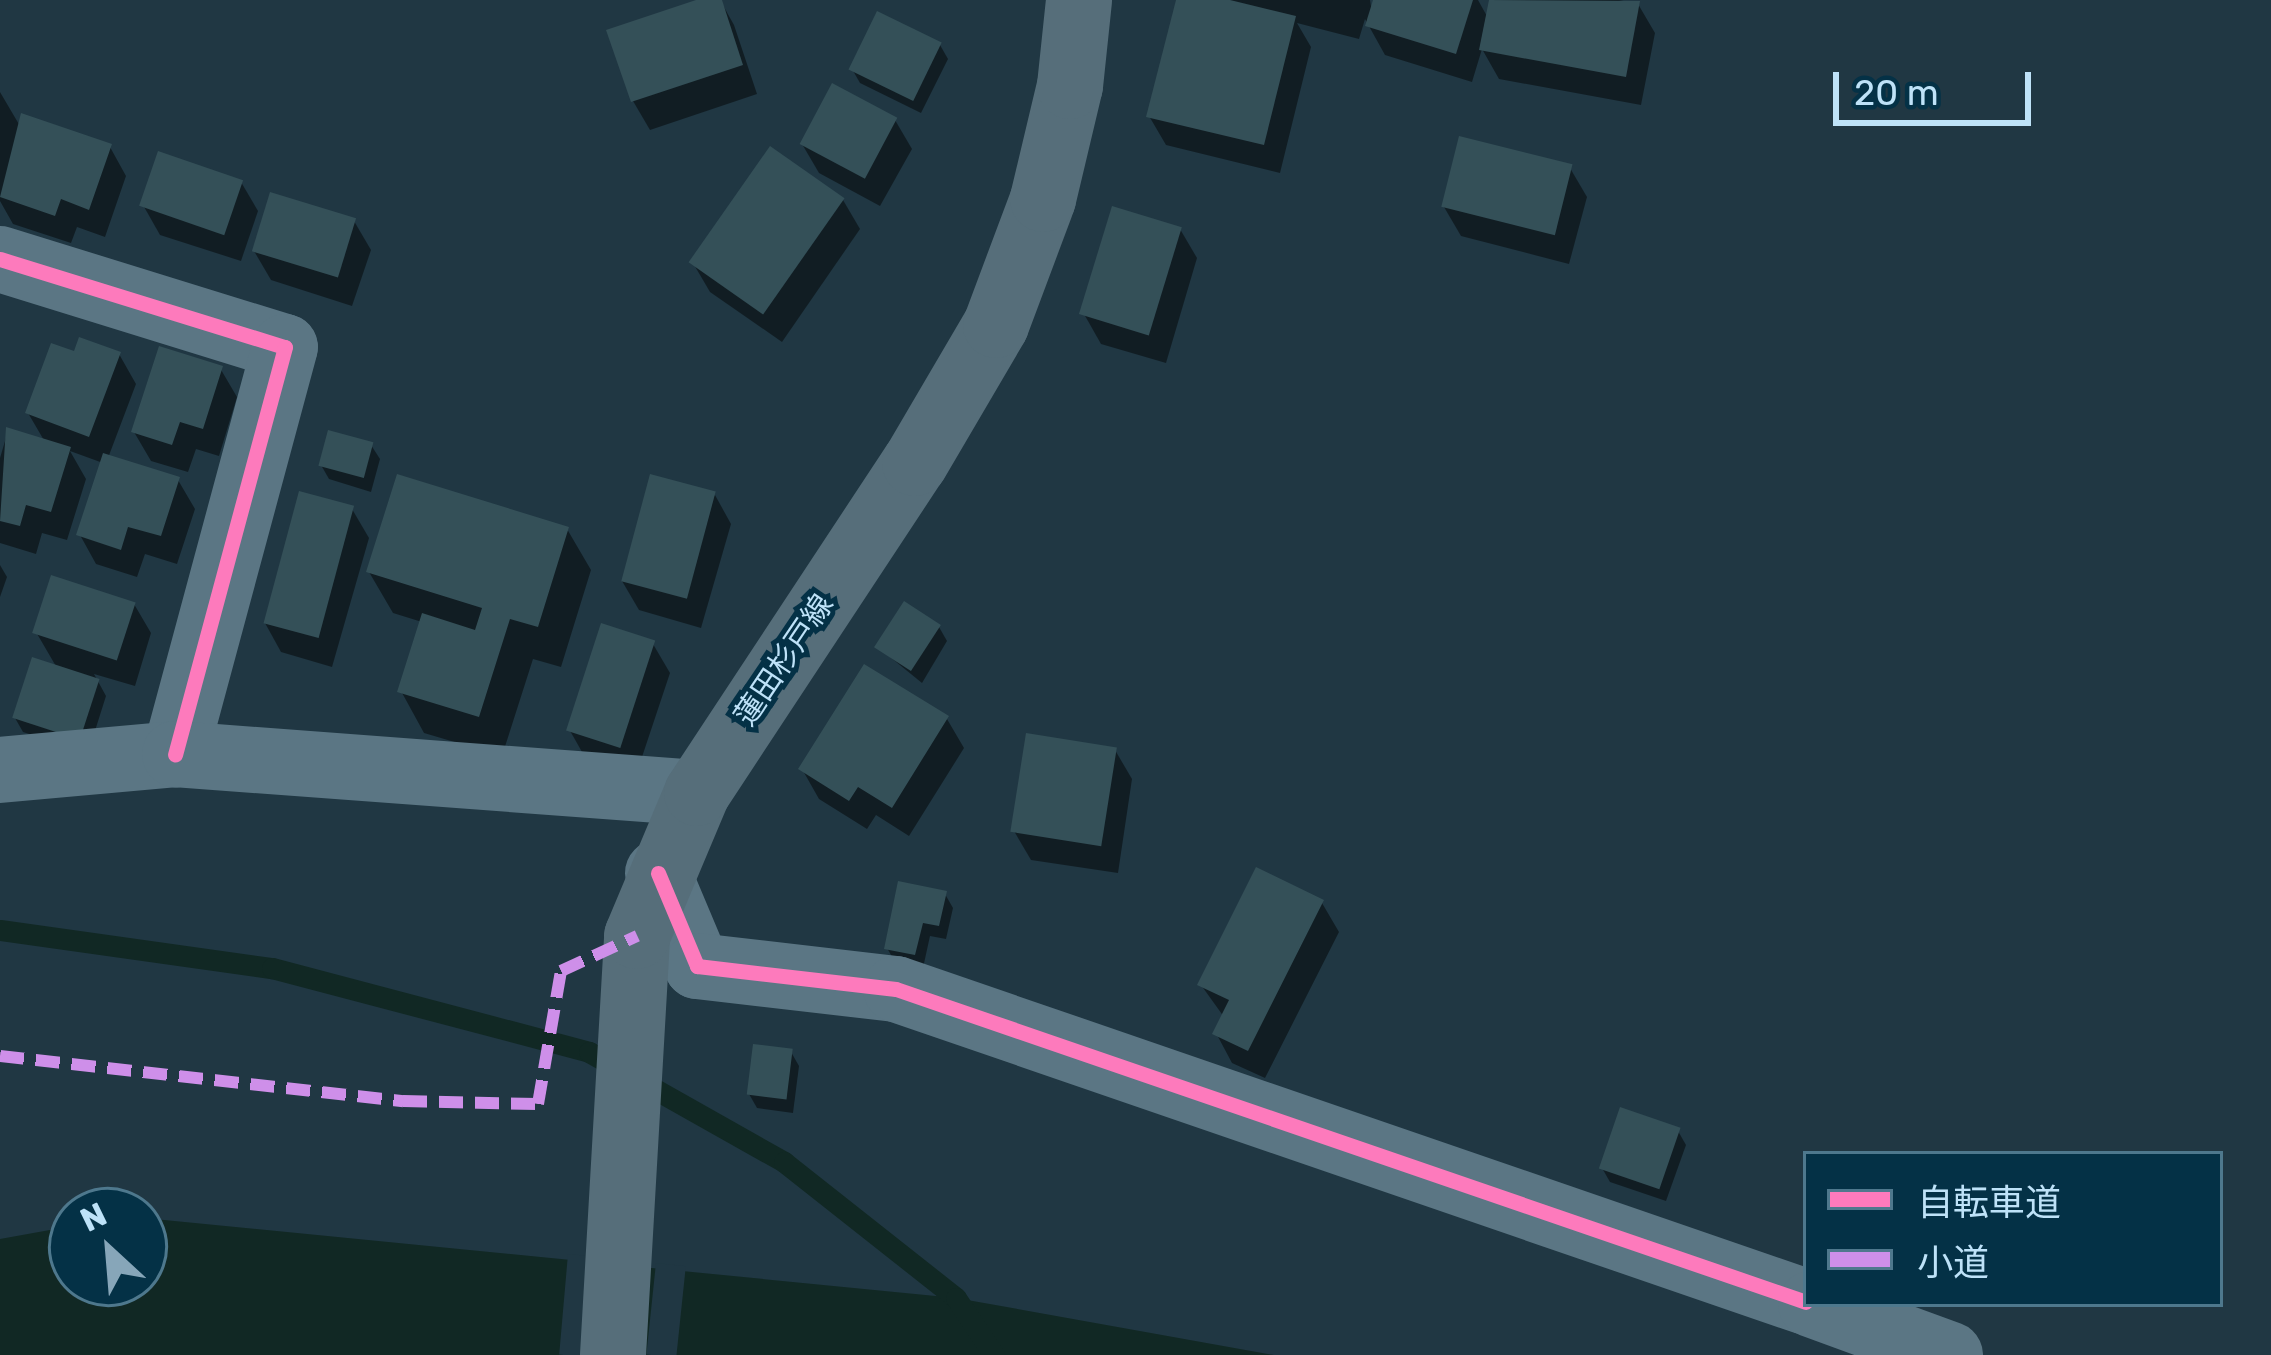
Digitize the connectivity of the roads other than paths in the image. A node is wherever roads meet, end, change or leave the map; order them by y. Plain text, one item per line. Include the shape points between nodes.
1 (1079, 0) edge
2 (0, 260) edge
3 (175, 754) junction
4 (0, 770) edge
5 (697, 794) junction
6 (658, 873) junction
7 (1803, 1301) edge
8 (1819, 1307) edge
9 (613, 1355) edge
10 (1950, 1355) edge

1 - 5 main road, 蓮田杉戸線 via 1070,86 1043,199 996,325 915,464
2 - 3 street via 286,347
3 - 4 street
3 - 5 street
5 - 6 main road, 蓮田杉戸線
6 - 7 street via 697,966 896,989
6 - 9 main road, 蓮田杉戸線 via 637,936
8 - 10 street

